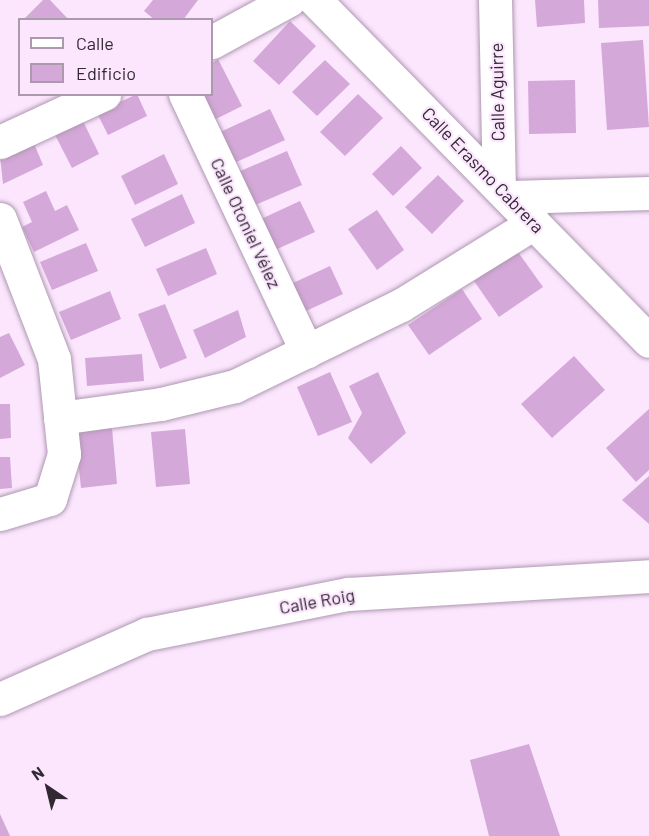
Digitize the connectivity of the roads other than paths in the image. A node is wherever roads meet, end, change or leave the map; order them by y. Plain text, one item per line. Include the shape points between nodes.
1 (289, 0) edge
2 (315, 0) edge
3 (495, 0) edge
4 (213, 41) edge
5 (100, 96) edge
6 (186, 96) edge
7 (0, 141) edge
8 (505, 191) junction
9 (649, 193) edge
10 (0, 219) edge
11 (534, 223) junction
12 (649, 341) edge
13 (307, 352) junction
14 (60, 418) junction
15 (0, 513) edge
16 (649, 576) edge
17 (0, 699) edge

1 - 4 street
2 - 8 street, Calle Erasmo Cabrera
3 - 8 street, Calle Aguirre
5 - 7 street
6 - 13 street, Calle Otoniel Vélez
8 - 9 street
8 - 11 street, Calle Erasmo Cabrera
10 - 14 street via 54,359
11 - 12 street, Calle Erasmo Cabrera
11 - 13 street via 401,305
13 - 14 street via 235,386 162,404
14 - 15 street via 64,454 50,499
16 - 17 street, Calle Roig via 348,594 147,634

